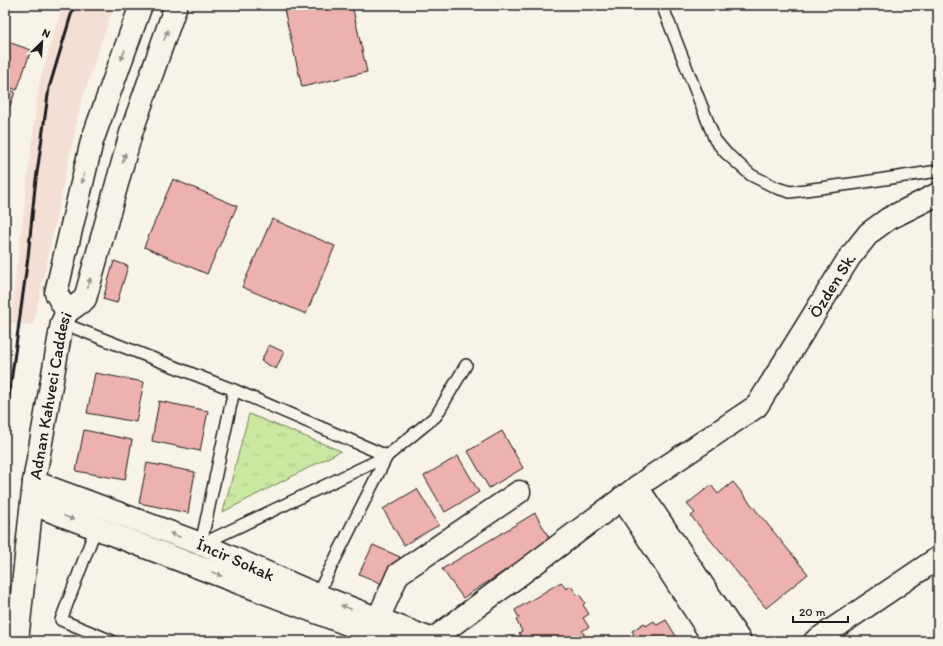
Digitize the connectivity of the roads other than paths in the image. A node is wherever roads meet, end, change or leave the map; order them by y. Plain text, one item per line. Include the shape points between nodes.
1 (141, 5) edge
2 (176, 5) edge
3 (662, 5) edge
4 (938, 171) edge
5 (938, 194) edge
6 (64, 317) junction
7 (466, 365) dead end
8 (234, 390) junction
9 (387, 456) junction
10 (34, 482) junction
11 (519, 492) dead end
12 (630, 493) junction
13 (32, 504) junction
14 (96, 528) junction
15 (201, 544) junction
16 (938, 558) edge
17 (317, 595) junction
18 (378, 619) junction
19 (434, 640) edge
20 (17, 641) edge
21 (112, 641) edge
22 (392, 641) edge
23 (715, 641) edge
24 (740, 641) edge
25 (815, 641) edge

1 -> 6 main road via 92,142 56,293
6 -> 2 main road, Adnan Kahveci Caddesi via 85,299 131,133
3 - 4 lane via 715,140 751,175 790,192
5 - 12 main road, Özden Sk. via 869,233 849,258 757,406
6 - 8 lane
6 - 10 main road, Adnan Kahveci Caddesi
7 - 9 lane via 436,416
8 - 9 lane
8 - 15 lane
9 - 15 lane
9 - 17 lane
10 - 13 main road, Adnan Kahveci Caddesi
15 -> 10 main road, İncir Sokak
11 - 18 main road via 398,574
12 - 19 main road
12 - 23 main road
12 - 24 main road
13 -> 14 main road, İncir Sokak
13 - 20 main road, Adnan Kahveci Caddesi
14 - 21 lane via 61,620
14 -> 22 main road, İncir Sokak
15 - 17 main road, İncir Sokak
16 - 25 main road
18 -> 17 main road, İncir Sokak
18 - 19 main road, İncir Sokak

